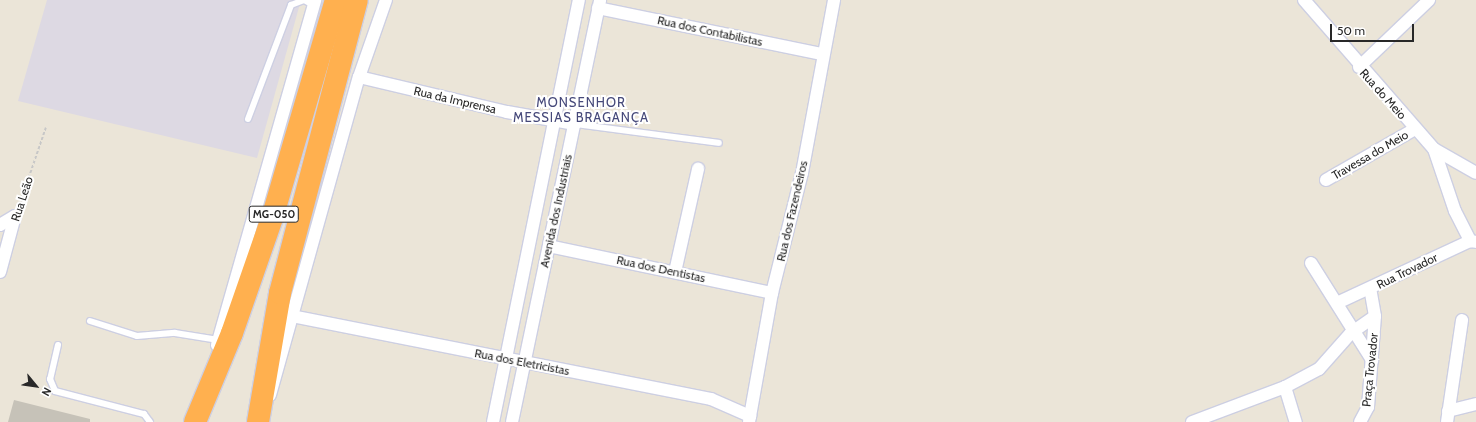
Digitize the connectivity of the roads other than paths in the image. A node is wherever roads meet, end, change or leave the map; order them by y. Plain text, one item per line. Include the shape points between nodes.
1 (357, 0) edge
2 (365, 0) edge
3 (386, 0) edge
4 (579, 0) edge
5 (834, 0) edge
6 (1429, 0) edge
7 (1307, 1) edge
8 (327, 3) edge
9 (599, 4) edge
10 (822, 54) junction
11 (1359, 67) junction
12 (359, 78) junction
13 (248, 119) dead end
14 (554, 121) junction
15 (575, 124) junction
16 (1415, 129) junction
17 (320, 140) junction
18 (719, 143) dead end
19 (1434, 150) junction
20 (698, 170) dead end
21 (1476, 173) edge
22 (1326, 180) dead end
23 (0, 225) edge
24 (1473, 242) edge
25 (549, 246) junction
26 (1311, 263) dead end
27 (0, 272) edge
28 (675, 272) junction
29 (1370, 288) junction
30 (772, 293) junction
31 (1337, 303) junction
32 (292, 316) junction
33 (1375, 316) junction
34 (1462, 320) dead end
35 (90, 321) dead end
36 (1351, 332) junction
37 (218, 340) junction
38 (58, 345) dead end
39 (507, 359) junction
40 (1372, 360) junction
41 (525, 362) junction
42 (1285, 387) junction
43 (201, 400) junction
44 (1476, 404) edge
45 (258, 416) edge
46 (1448, 417) edge
47 (749, 419) edge
48 (150, 422) edge
49 (195, 422) edge
50 (493, 422) edge
51 (512, 422) edge
52 (1192, 422) edge
53 (1296, 422) edge
54 (1360, 422) edge

1 - 17 highway, MG-050
2 - 17 highway
3 - 12 street
4 - 14 street, Avenida dos Industriais
5 - 10 street, Rua dos Fazendeiros
6 - 11 street
7 - 11 street, Rua do Meio
8 - 13 lane via 298,0 291,5
8 - 37 street
8 - 43 highway, MG-050 via 273,215 232,333
9 - 10 street, Rua dos Contabilistas
9 - 15 street, Avenida dos Industriais
10 - 30 street, Rua dos Fazendeiros via 802,173
11 - 16 street, Rua do Meio
12 - 14 street, Rua da Imprensa
12 - 32 street
14 - 15 street, Rua da Imprensa
14 - 39 street, Avenida dos Industriais
15 - 18 lane
15 - 25 street, Avenida dos Industriais
16 - 19 street, Rua do Meio
16 - 22 street, Travessa do Meio
17 - 45 highway, MG-050 via 280,293
19 - 21 street, Rua do Meio
19 - 24 street via 1455,211
20 - 28 street
23 - 27 street, Rua Leão via 15,216
24 - 29 street, Rua Trovador
25 - 28 street, Rua dos Dentistas
25 - 41 street, Avenida dos Industriais
26 - 31 street via 1320,284
28 - 30 street, Rua dos Dentistas
29 - 31 street, Rua Trovador
29 - 33 street, Praça Trovador
30 - 47 street, Rua dos Fazendeiros
31 - 36 street
32 - 39 street, Rua dos Eletricistas
32 - 45 street via 274,390
33 - 36 street, Praça Trovador
33 - 40 street, Praça Trovador
34 - 46 street
35 - 37 lane via 137,336 175,333
36 - 40 street
36 - 42 street, Praça Trovador via 1319,369
37 - 43 street
38 - 48 lane via 50,379 55,391 144,414
39 - 41 street, Rua dos Eletricistas
39 - 50 street, Avenida dos Industriais
40 - 54 street, Praça Trovador via 1368,407
41 - 47 street, Rua dos Eletricistas via 711,399
41 - 51 street, Avenida dos Industriais
42 - 52 street, Praça Trovador
42 - 53 street
43 - 49 highway, MG-050
44 - 46 street

